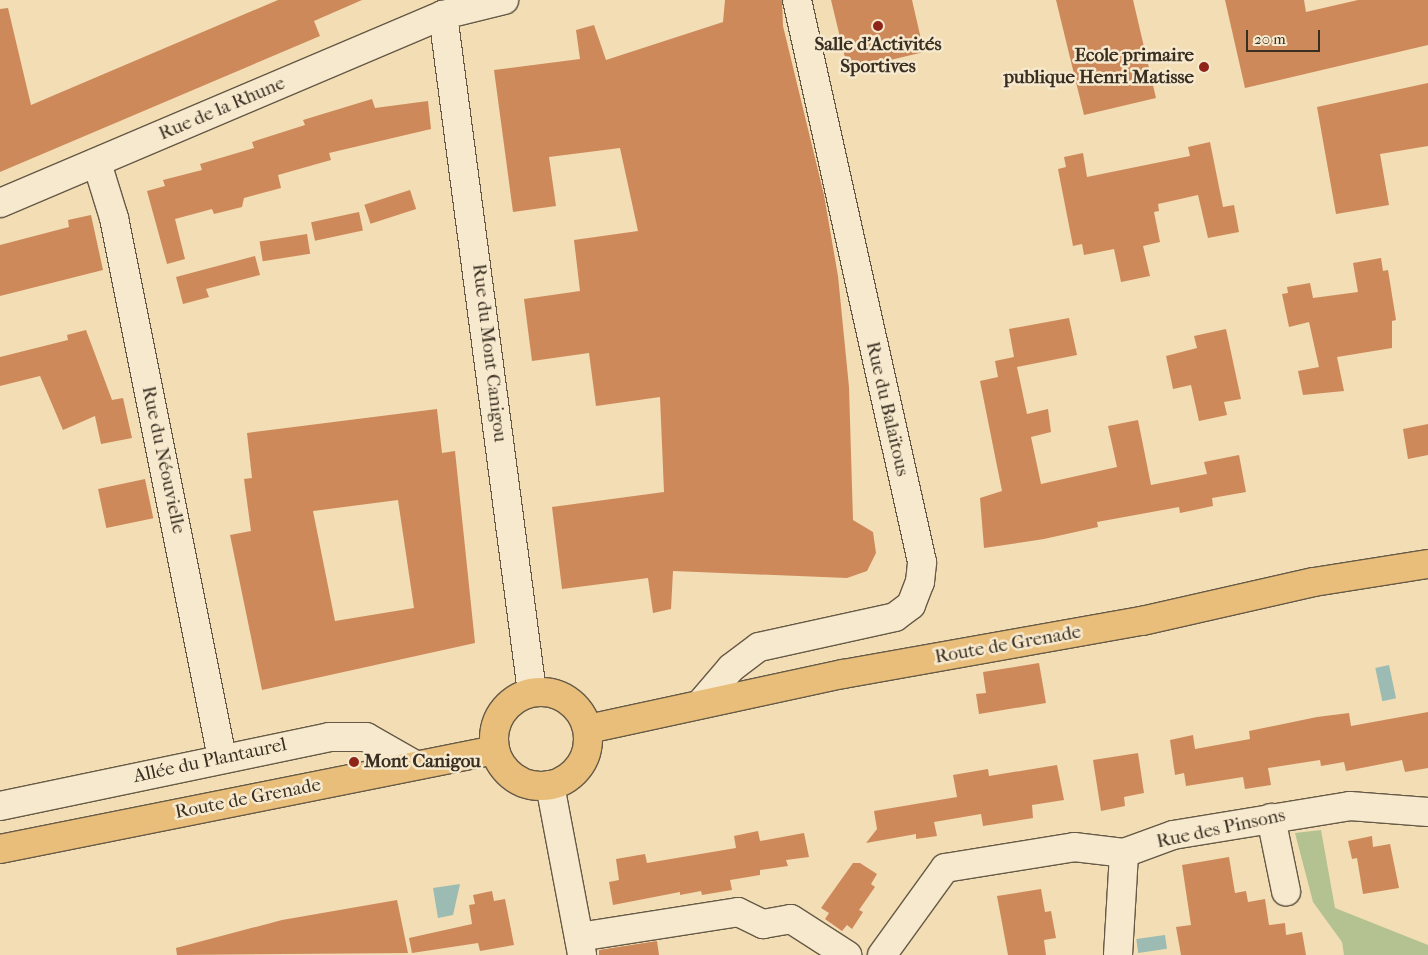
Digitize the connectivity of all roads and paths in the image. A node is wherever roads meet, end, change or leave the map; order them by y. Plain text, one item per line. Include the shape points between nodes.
1 (504, 0) edge
2 (797, 0) edge
3 (443, 15) junction
4 (97, 163) junction
5 (0, 203) edge
6 (1428, 564) edge
7 (532, 692) junction
8 (708, 695) junction
9 (588, 729) junction
10 (495, 750) junction
11 (222, 758) junction
12 (415, 765) junction
13 (550, 785) junction
14 (0, 806) edge
15 (1428, 812) edge
16 (1271, 818) junction
17 (0, 849) edge
18 (1124, 853) junction
19 (1286, 891) dead end
20 (581, 946) edge
21 (847, 955) edge
22 (882, 955) edge
23 (1118, 955) edge

1 - 3 street, Rue de la Rhune
2 - 8 street, Rue du Balaïtous via 922,562 920,582 911,604 895,617 759,647 731,668
3 - 4 street, Rue de la Rhune
3 - 7 street, Rue du Mont Canigou
4 - 5 street, Rue de la Rhune
4 - 11 street, Rue du Néouvielle via 114,218
6 - 8 main road, Route de Grenade via 1314,582 1142,620
7 - 9 main road via 546,692 572,703
7 - 10 main road via 515,699 501,713 494,731
8 - 9 main road, Route de Grenade
9 - 13 main road via 588,742 581,764 564,780
10 - 12 main road, Route de Grenade
10 - 13 main road via 503,766 516,778 532,785
11 - 12 street, Allée du Plantaurel via 344,735 366,736
11 - 14 street, Allée du Plantaurel
12 - 17 main road, Route de Grenade
13 - 20 street
15 - 16 street, Rue des Pinsons via 1350,806
16 - 18 street, Rue des Pinsons via 1173,835
16 - 19 street
18 - 22 street, Rue des Pinsons via 1074,847 945,868
18 - 23 street
20 - 21 street via 738,912 757,922 791,919

